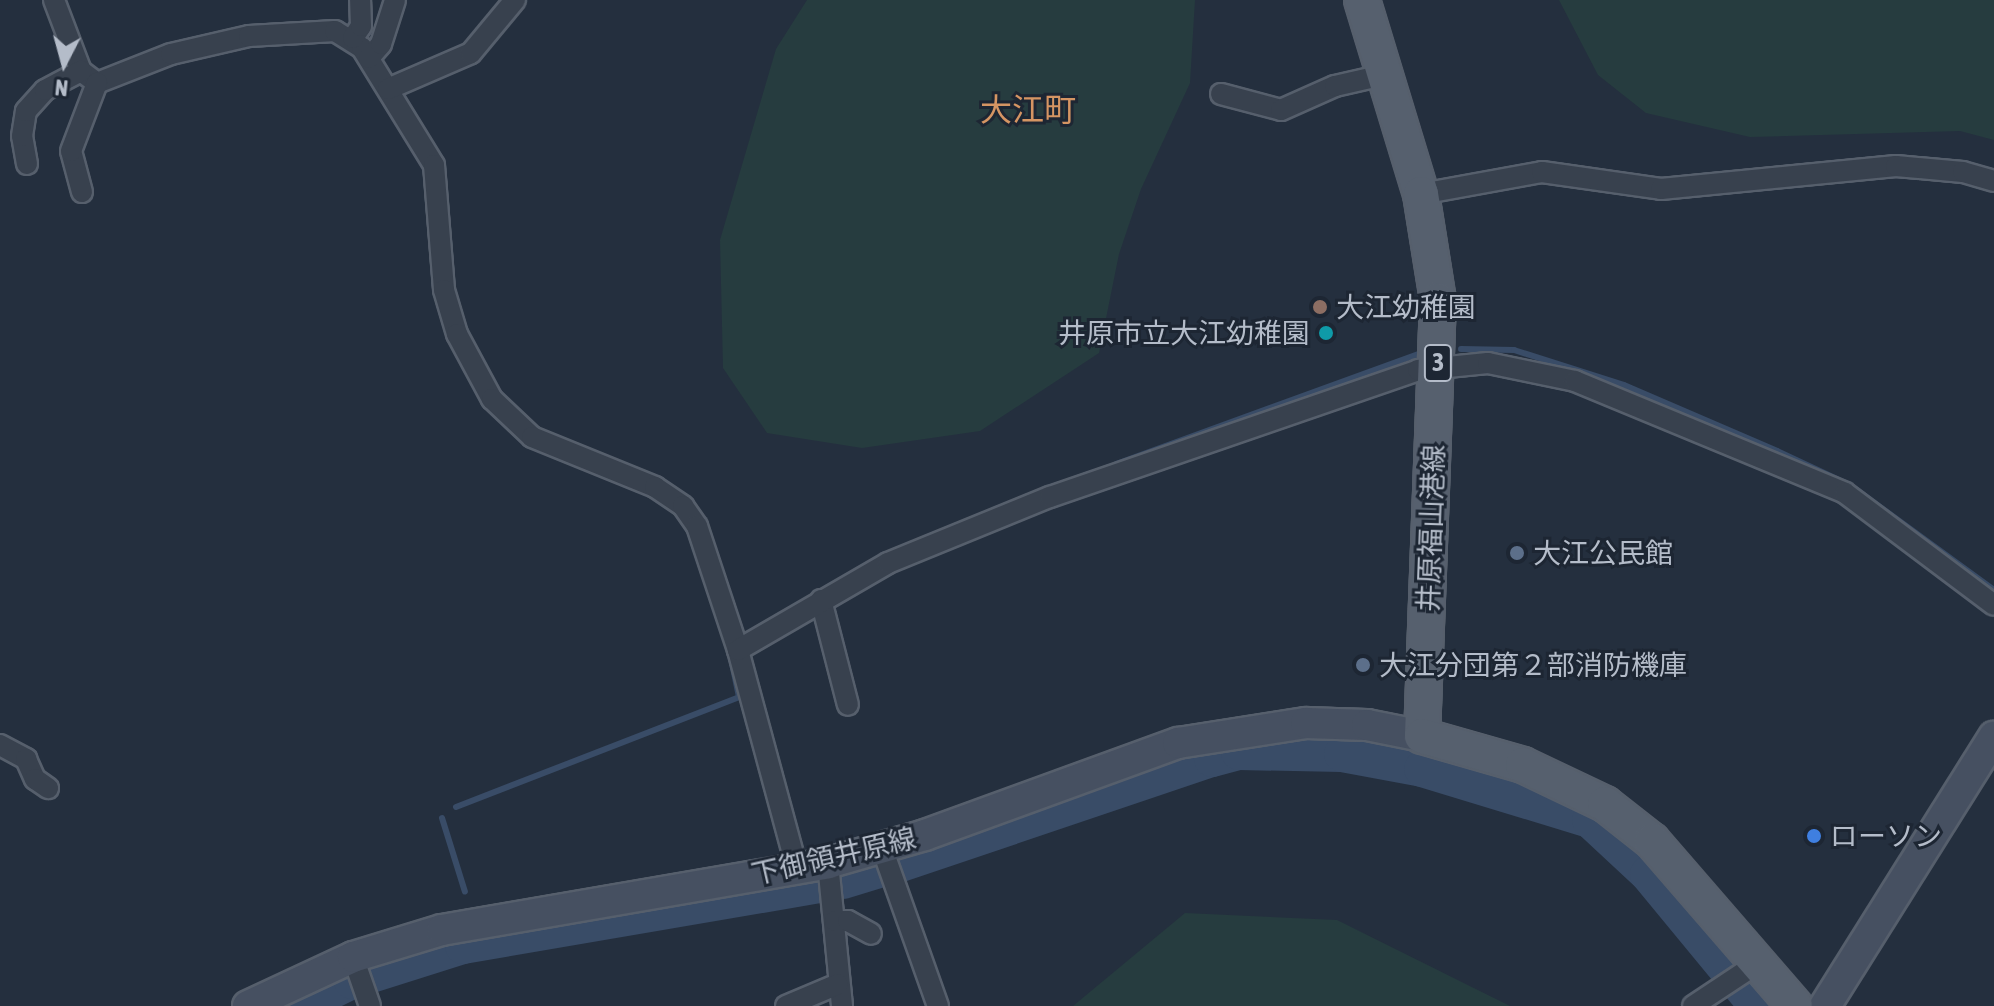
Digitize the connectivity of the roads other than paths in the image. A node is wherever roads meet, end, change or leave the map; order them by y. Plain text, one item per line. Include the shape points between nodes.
1 (54, 0) edge
2 (360, 0) edge
3 (395, 0) edge
4 (515, 0) edge
5 (1362, 0) edge
6 (353, 38) junction
7 (369, 58) junction
8 (1388, 74) junction
9 (89, 77) junction
10 (388, 89) junction
11 (1221, 94) dead end
12 (27, 164) dead end
13 (1994, 181) edge
14 (82, 192) dead end
15 (1421, 194) junction
16 (1438, 366) junction
17 (821, 600) junction
18 (1994, 605) edge
19 (738, 650) junction
20 (848, 705) dead end
21 (1422, 736) junction
22 (1994, 737) edge
23 (0, 745) edge
24 (48, 788) dead end
25 (882, 848) junction
26 (828, 863) junction
27 (797, 869) junction
28 (835, 921) junction
29 (871, 934) dead end
30 (358, 970) junction
31 (1742, 974) junction
32 (838, 984) junction
33 (248, 1006) edge
34 (370, 1006) edge
35 (786, 1006) edge
36 (842, 1006) edge
37 (938, 1006) edge
38 (1693, 1006) edge
39 (1795, 1006) edge
40 (1825, 1006) edge

1 - 9 street
2 - 6 street via 361,26
3 - 7 street via 381,44
4 - 10 street via 471,53
5 - 8 main road, 井原福山港線 / 3
6 - 7 street
6 - 9 street via 327,30 249,36
7 - 10 street
8 - 11 street via 1335,86 1281,110
8 - 15 main road, 井原福山港線 / 3
9 - 12 street via 45,90 26,111 22,136
9 - 14 street via 71,151
10 - 19 street via 434,165 444,290 457,334 492,399 513,422 553,449 655,487 683,506 705,544
13 - 15 street via 1963,172 1896,166 1661,189 1542,172
15 - 16 main road, 井原福山港線 / 3 via 1438,300
16 - 17 street via 1050,497 888,563
16 - 18 street via 1488,363 1575,381 1800,471 1873,510
16 - 21 main road, 井原福山港線 / 3
17 - 19 street
17 - 20 street
19 - 27 street
21 - 25 main road, 下御領井原線 via 1326,723 1229,732 1139,755
21 - 31 main road via 1523,765 1605,804 1652,841
22 - 40 main road
23 - 24 street via 26,759 35,779
25 - 26 main road, 下御領井原線
25 - 37 street
26 - 27 main road, 下御領井原線
26 - 28 street
27 - 30 main road, 下御領井原線 via 477,922
28 - 29 street via 848,921
28 - 32 street
30 - 33 main road, 下御領井原線
30 - 34 street
31 - 38 street
31 - 39 main road
32 - 35 street
32 - 36 street

